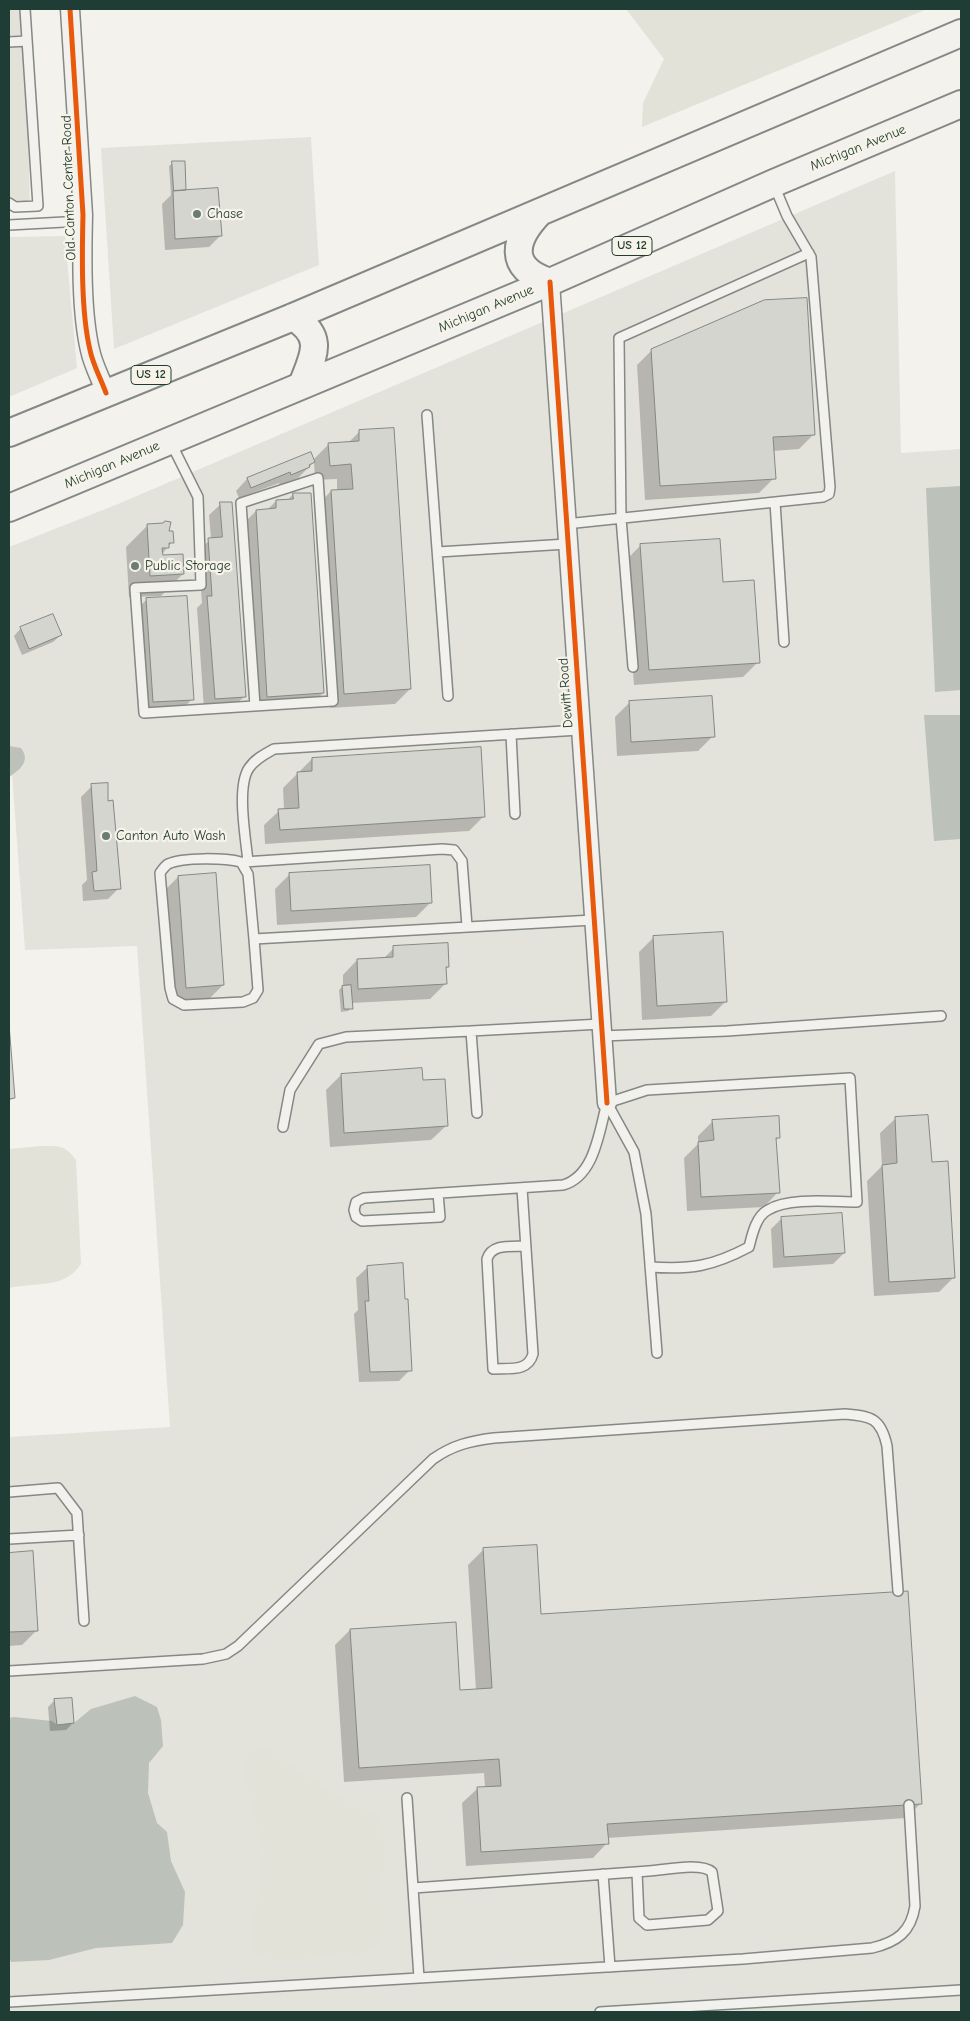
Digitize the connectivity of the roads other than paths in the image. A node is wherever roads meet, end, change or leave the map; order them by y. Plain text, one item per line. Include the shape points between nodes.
1 (25, 9) edge
2 (70, 9) edge
3 (961, 33) edge
4 (27, 41) junction
5 (9, 42) edge
6 (961, 104) edge
7 (774, 183) junction
8 (9, 203) edge
9 (540, 212) junction
10 (83, 221) junction
11 (9, 225) edge
12 (809, 253) junction
13 (550, 282) junction
14 (293, 317) junction
15 (302, 386) junction
16 (106, 393) junction
17 (427, 415) dead end
18 (9, 433) edge
19 (170, 440) junction
20 (775, 502) junction
21 (9, 508) edge
22 (621, 518) junction
23 (566, 524) junction
24 (567, 544) junction
25 (438, 552) junction
26 (784, 642) dead end
27 (633, 667) dead end
28 (448, 696) dead end
29 (255, 706) junction
30 (579, 730) junction
31 (510, 734) junction
32 (515, 814) dead end
33 (244, 862) junction
34 (593, 920) junction
35 (467, 926) junction
36 (254, 939) junction
37 (941, 1016) dead end
38 (601, 1030) junction
39 (471, 1031) junction
40 (606, 1103) junction
41 (477, 1113) dead end
42 (284, 1127) dead end
43 (522, 1188) junction
44 (438, 1193) junction
45 (526, 1246) junction
46 (650, 1267) junction
47 (657, 1353) dead end
48 (9, 1492) edge
49 (79, 1535) junction
50 (9, 1539) edge
51 (898, 1591) dead end
52 (84, 1621) dead end
53 (9, 1671) edge
54 (407, 1798) dead end
55 (909, 1805) dead end
56 (636, 1872) junction
57 (603, 1874) junction
58 (413, 1888) junction
59 (610, 1967) junction
60 (419, 1978) junction
61 (961, 1990) edge
62 (9, 2002) edge
63 (600, 2012) edge

1 - 4 lane
2 - 10 street, Old Canton Center Road
3 - 9 main road, US 12
4 - 5 lane
4 - 8 lane via 38,206
6 - 7 main road, Michigan Avenue / US 12
7 - 12 lane via 787,216
7 - 13 main road, Michigan Avenue / US 12
9 - 13 main road via 525,227 518,245 519,256 529,273
9 - 14 main road, US 12
10 - 11 lane
10 - 16 street, Old Canton Center Road via 90,351
12 - 20 lane via 830,487 829,494 823,497
12 - 22 lane via 619,338
13 - 15 main road, Michigan Avenue / US 12
13 - 23 street, Dewitt Road
14 - 15 main road via 303,323 314,341 314,354
14 - 16 main road, US 12
15 - 19 main road, Michigan Avenue / US 12
16 - 18 main road, US 12
17 - 25 lane
19 - 21 main road, Michigan Avenue / US 12
19 - 29 lane via 198,497 202,585 135,588 144,713
20 - 22 lane
20 - 26 lane
22 - 23 lane
22 - 27 lane
23 - 24 street, Dewitt Road
24 - 25 lane
24 - 30 street, Dewitt Road
25 - 28 lane
29 - 29 lane via 333,701 318,478 241,503
30 - 31 lane
30 - 34 street, Dewitt Road
31 - 32 lane
31 - 33 lane via 274,749 249,767 245,776
33 - 35 lane via 454,850 462,861
33 - 36 lane
33 - 36 lane via 228,859 179,861 166,865 160,874 173,999 184,1005 243,1002 252,998 258,990
34 - 35 lane
34 - 38 street, Dewitt Road
35 - 36 lane
37 - 38 lane via 727,1031
38 - 39 lane
38 - 40 street, Dewitt Road
39 - 41 lane
39 - 42 lane via 346,1037 319,1044 290,1090
40 - 43 lane via 594,1151 582,1174 574,1182 563,1185
40 - 46 lane via 634,1152 646,1214
40 - 46 lane via 647,1090 850,1078 857,1202 794,1203 767,1210 754,1228 749,1247 720,1262 679,1270
43 - 44 lane
43 - 45 lane
44 - 44 lane via 364,1198 356,1202 354,1210 362,1221 440,1217
45 - 45 lane via 531,1363 525,1367 493,1369 487,1259 494,1249
46 - 47 lane
48 - 49 lane via 58,1488 77,1513
49 - 50 lane
49 - 52 lane
51 - 53 lane via 887,1446 879,1423 870,1418 844,1414 494,1438 464,1442 433,1459 226,1654 203,1659
54 - 58 lane
55 - 59 lane via 913,1920 903,1935 888,1944 753,1958
56 - 56 lane via 708,1868 715,1880 718,1911 708,1920 647,1924 639,1918
56 - 57 lane
57 - 58 lane
57 - 59 lane
58 - 60 lane
59 - 60 lane
60 - 62 lane
61 - 63 lane

